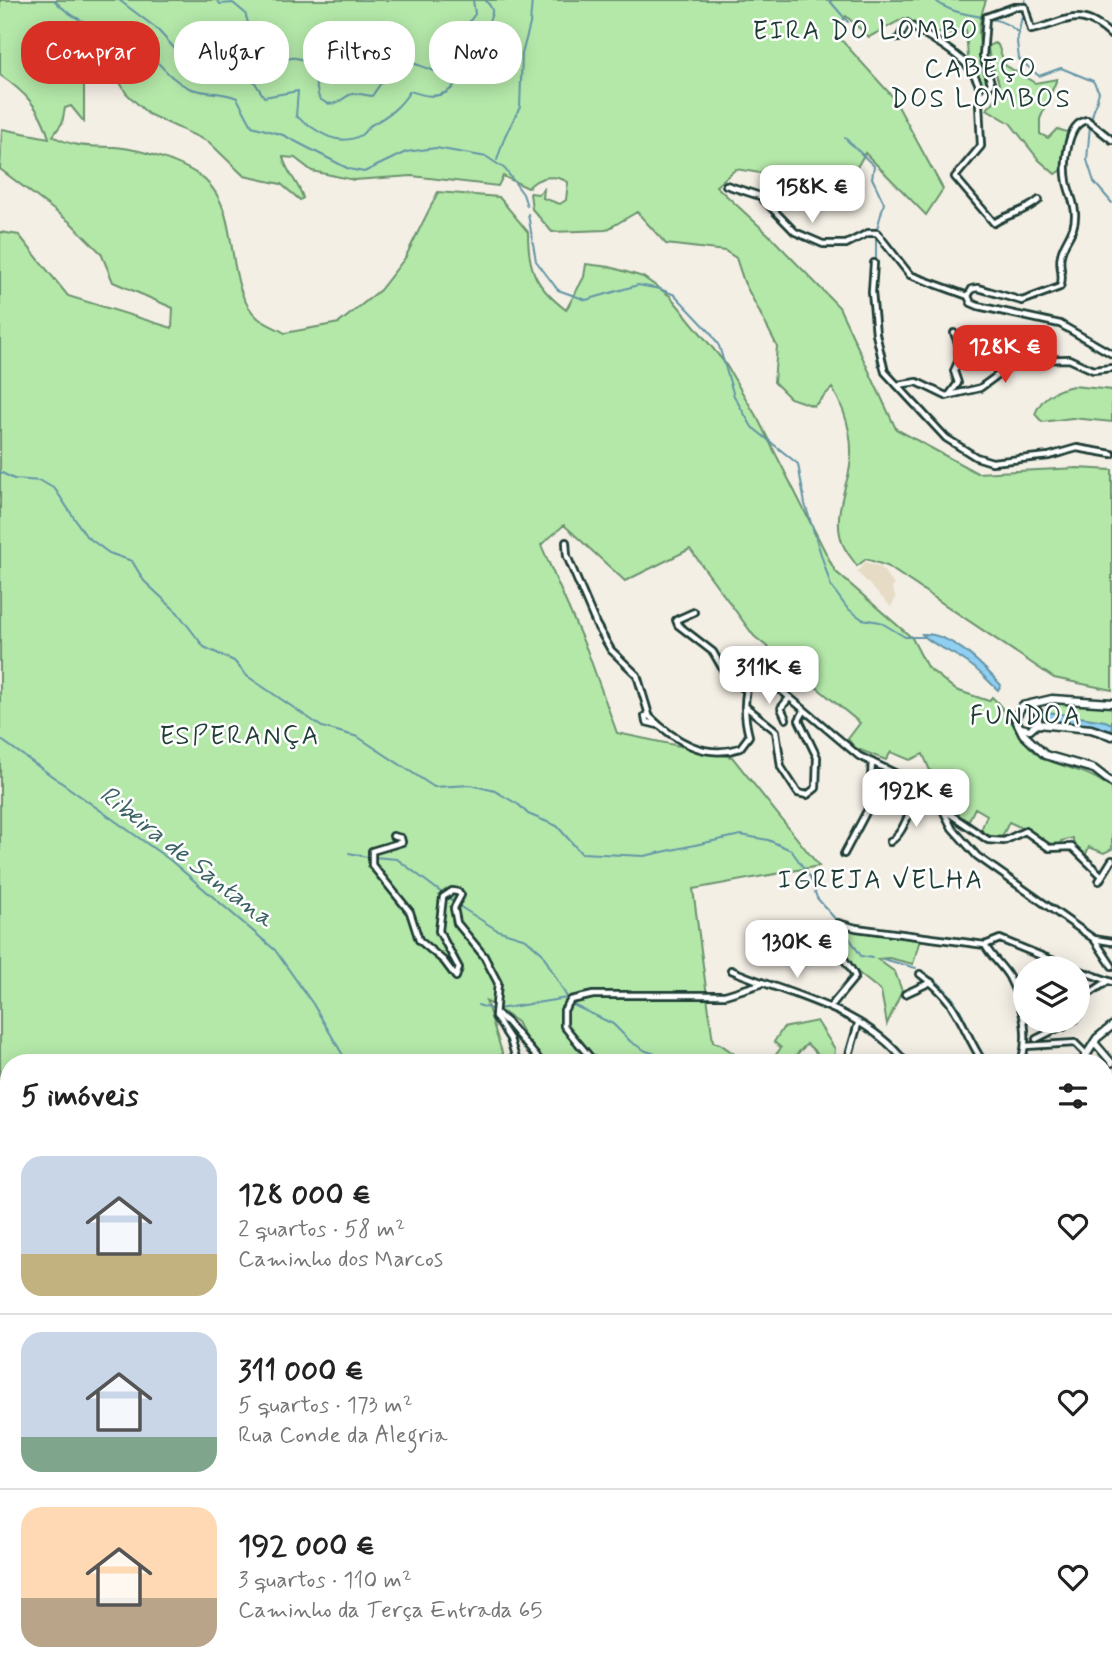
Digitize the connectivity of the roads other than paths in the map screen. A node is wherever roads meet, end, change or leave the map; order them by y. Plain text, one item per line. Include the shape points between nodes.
1 (1112, 36) edge
2 (899, 38) dead end
3 (981, 99) junction
4 (1112, 140) edge
5 (726, 185) dead end
6 (1039, 200) dead end
7 (874, 263) dead end
8 (968, 296) junction
9 (954, 333) dead end
10 (1112, 354) edge
11 (1112, 368) edge
12 (897, 385) junction
13 (950, 394) junction
14 (1112, 454) edge
15 (566, 542) dead end
16 (694, 612) dead end
17 (745, 688) junction
18 (789, 698) junction
19 (1045, 701) junction
20 (1112, 703) edge
21 (745, 706) junction
22 (1024, 707) junction
23 (804, 711) junction
24 (1038, 718) junction
25 (786, 719) dead end
26 (1019, 727) junction
27 (1112, 736) edge
28 (1038, 750) junction
29 (872, 762) junction
30 (1112, 783) edge
31 (924, 790) junction
32 (943, 810) junction
33 (393, 836) dead end
34 (890, 842) dead end
35 (844, 854) dead end
36 (1112, 860) edge
37 (1094, 939) junction
38 (1112, 942) edge
39 (985, 945) junction
40 (1042, 956) edge
41 (1112, 966) edge
42 (732, 970) dead end
43 (920, 974) dead end
44 (1090, 974) edge
45 (1110, 981) edge
46 (931, 982) junction
47 (761, 984) junction
48 (905, 994) dead end
49 (1090, 994) edge
50 (830, 1007) junction
51 (496, 1013) junction
52 (858, 1024) junction
53 (1112, 1026) edge
54 (1050, 1033) edge
55 (1036, 1039) dead end
56 (1094, 1041) junction
57 (1026, 1046) junction
58 (515, 1054) edge
59 (534, 1054) edge
60 (587, 1054) edge
61 (849, 1054) edge
62 (898, 1054) edge
63 (979, 1054) edge
64 (1023, 1054) edge
65 (1086, 1054) joint
66 (1105, 1054) edge

1 - 3 street via 1078,17 1031,30 1024,7 986,17 983,57 991,83
2 - 3 street via 907,23 948,47 980,85
3 - 6 street via 981,146 955,177 994,223
4 - 8 street via 1098,126 1083,120 1069,139 1067,180 1075,219 1072,236 1060,255 1060,287 1022,301 978,288
5 - 8 street via 760,196 794,231 823,244 846,244 877,233 909,275
7 - 12 street via 876,334 885,372
8 - 10 street via 978,306 1060,324
9 - 13 street via 962,350 954,371 958,383
11 - 13 street via 1093,370 1069,359 1017,361 980,388
12 - 13 street via 918,382 941,395
12 - 14 street via 946,438 984,460 1049,456 1077,448
15 - 21 street via 596,624 611,650 637,675 649,716 658,725 680,742 710,750 734,750 749,736
16 - 17 street via 676,621 678,625 713,652 728,678
17 - 18 street via 757,670
17 - 21 street
18 - 23 street
18 - 25 street via 781,708
19 - 20 main road
19 - 22 main road
19 - 24 main road
21 - 23 street via 776,731 781,767 798,793 807,795 816,788 818,760 799,720
22 - 24 main road
22 - 26 main road via 1015,718
23 - 29 street
24 - 26 main road via 1028,730
24 - 27 main road
24 - 28 main road via 1033,739
26 - 28 main road
28 - 30 main road via 1052,759 1094,769
29 - 31 street
29 - 35 street via 869,807
31 - 32 street
31 - 34 street
32 - 36 street via 988,840 1004,841 1025,831 1049,848 1072,848 1100,878
32 - 37 street via 977,856
33 - 51 street via 402,842 372,851 372,865 410,912 419,940 456,977 459,968 439,927 443,897 448,892 461,895 454,913 498,983
37 - 38 street
37 - 41 street
39 - 40 street via 1000,939
39 - 50 street via 838,923 829,938 855,975
39 - 57 street via 1008,976 1022,1011
42 - 47 street
43 - 46 street
44 - 45 street
45 - 49 street
46 - 48 street
46 - 63 street via 960,1015
47 - 50 street
47 - 60 street via 725,995 593,995 569,1001 562,1016 564,1026
50 - 52 street
51 - 58 street
51 - 59 street
52 - 61 street
52 - 62 street
53 - 56 main road
54 - 55 street
56 - 65 main road
56 - 66 street
57 - 64 street
57 - 65 street via 1072,1043

